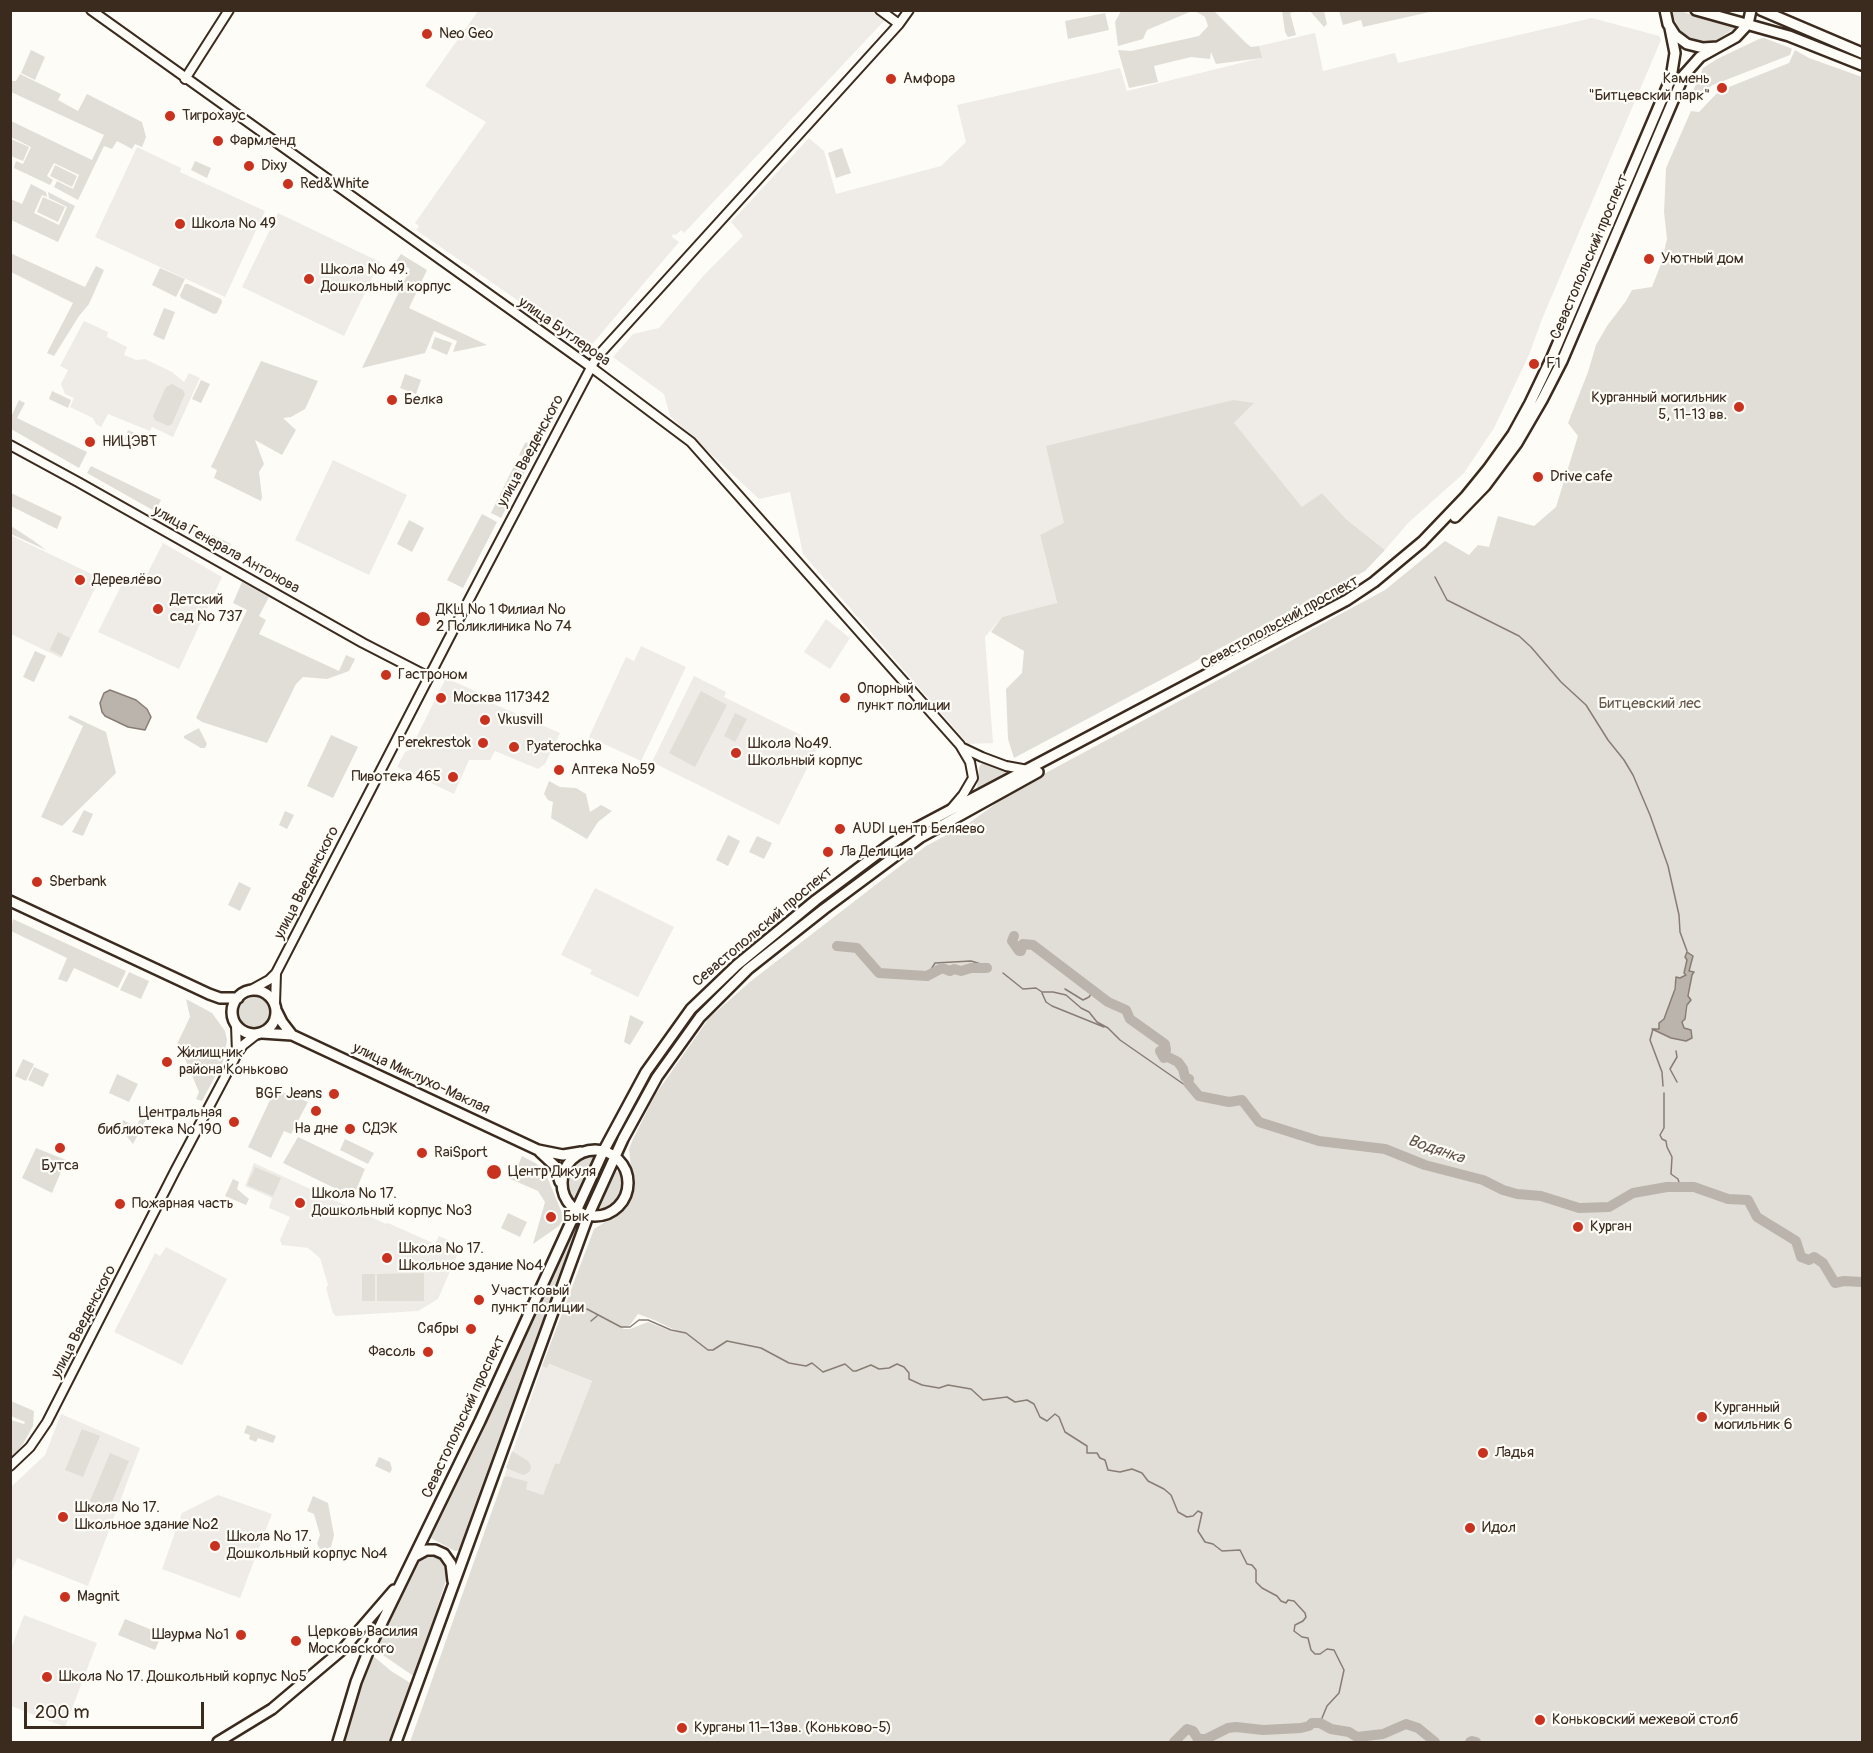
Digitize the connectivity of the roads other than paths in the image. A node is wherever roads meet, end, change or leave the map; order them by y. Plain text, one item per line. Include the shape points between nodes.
1 (91, 10) edge
2 (229, 10) edge
3 (880, 10) edge
4 (909, 10) edge
5 (1665, 10) edge
6 (1696, 10) edge
7 (1751, 10) edge
8 (1761, 10) edge
9 (899, 24) junction
10 (1748, 24) junction
11 (1670, 28) junction
12 (1718, 47) junction
13 (1863, 53) edge
14 (1863, 65) edge
15 (185, 79) junction
16 (591, 367) junction
17 (10, 446) edge
18 (429, 677) junction
19 (960, 745) junction
20 (1029, 770) junction
21 (951, 810) junction
22 (847, 877) junction
23 (854, 886) junction
24 (10, 901) edge
25 (276, 973) junction
26 (249, 991) junction
27 (209, 994) junction
28 (238, 998) junction
29 (275, 1007) junction
30 (235, 1022) junction
31 (260, 1034) junction
32 (292, 1035) junction
33 (237, 1054) junction
34 (538, 1150) junction
35 (604, 1150) junction
36 (581, 1152) junction
37 (616, 1155) junction
38 (563, 1190) junction
39 (576, 1210) junction
40 (588, 1216) junction
41 (10, 1466) edge
42 (413, 1559) junction
43 (405, 1577) junction
44 (453, 1586) junction
45 (218, 1743) edge
46 (338, 1743) edge
47 (396, 1743) edge

1 - 15 street, улица Бутлерова
2 - 15 street
3 - 9 street
4 - 9 street, улица Введенского
5 - 11 main road, Севастопольский проспект
6 - 10 main road
7 - 10 main road
8 - 13 main road
9 - 16 street, улица Введенского
10 - 12 main road, Севастопольский проспект via 1736,37
10 - 14 main road
11 - 12 main road via 1687,44
11 - 20 main road, Севастопольский проспект via 1676,53 1671,78 1552,357 1513,434 1466,496 1422,542 1347,600
12 - 23 main road, Севастопольский проспект via 1700,57 1684,75 1566,351 1517,443 1485,486 1426,547 1351,603 950,820
15 - 16 street, улица Бутлерова
16 - 18 street, улица Введенского
16 - 19 street, улица Бутлерова via 691,442
17 - 18 street, улица Генерала Антонова
18 - 25 street, улица Введенского
19 - 20 street, улица Бутлерова via 1006,766
19 - 21 street, улица Бутлерова via 970,762 973,778
20 - 21 main road, Севастопольский проспект
21 - 22 main road, Севастопольский проспект via 888,846
22 - 23 street, Севастопольский проспект via 855,878
22 - 35 main road, Севастопольский проспект via 737,965 691,1009 646,1072
23 - 37 main road, Севастопольский проспект via 748,969 700,1017 657,1077
24 - 27 main road
25 - 26 street, улица Введенского
25 - 29 street, улица Введенского
26 - 28 main road
26 - 29 main road via 267,994
27 - 28 main road
27 - 30 main road
28 - 30 main road via 233,1008
29 - 31 main road via 273,1024
29 - 32 main road
30 - 31 main road via 245,1033
30 - 33 street, улица Введенского
31 - 32 main road, улица Миклухо-Маклая
31 - 33 street, улица Введенского
32 - 34 main road, улица Миклухо-Маклая
33 - 41 street, улица Введенского via 54,1409 30,1447
34 - 36 main road, улица Миклухо-Маклая via 563,1155
34 - 38 main road, улица Миклухо-Маклая via 555,1166
35 - 36 main road, улица Миклухо-Маклая
35 - 37 main road
35 - 39 main road, Севастопольский проспект
36 - 38 main road via 563,1174
37 - 40 main road, Севастопольский проспект
37 - 40 main road via 626,1175 622,1202 605,1216
38 - 39 main road, улица Миклухо-Маклая
39 - 40 main road
39 - 42 main road, Севастопольский проспект
40 - 44 main road, Севастопольский проспект
42 - 43 main road, Севастопольский проспект
42 - 44 main road via 426,1550 444,1554 452,1568
43 - 45 main road via 343,1649 272,1709
43 - 46 main road, Севастопольский проспект via 356,1682
44 - 47 main road, Севастопольский проспект

